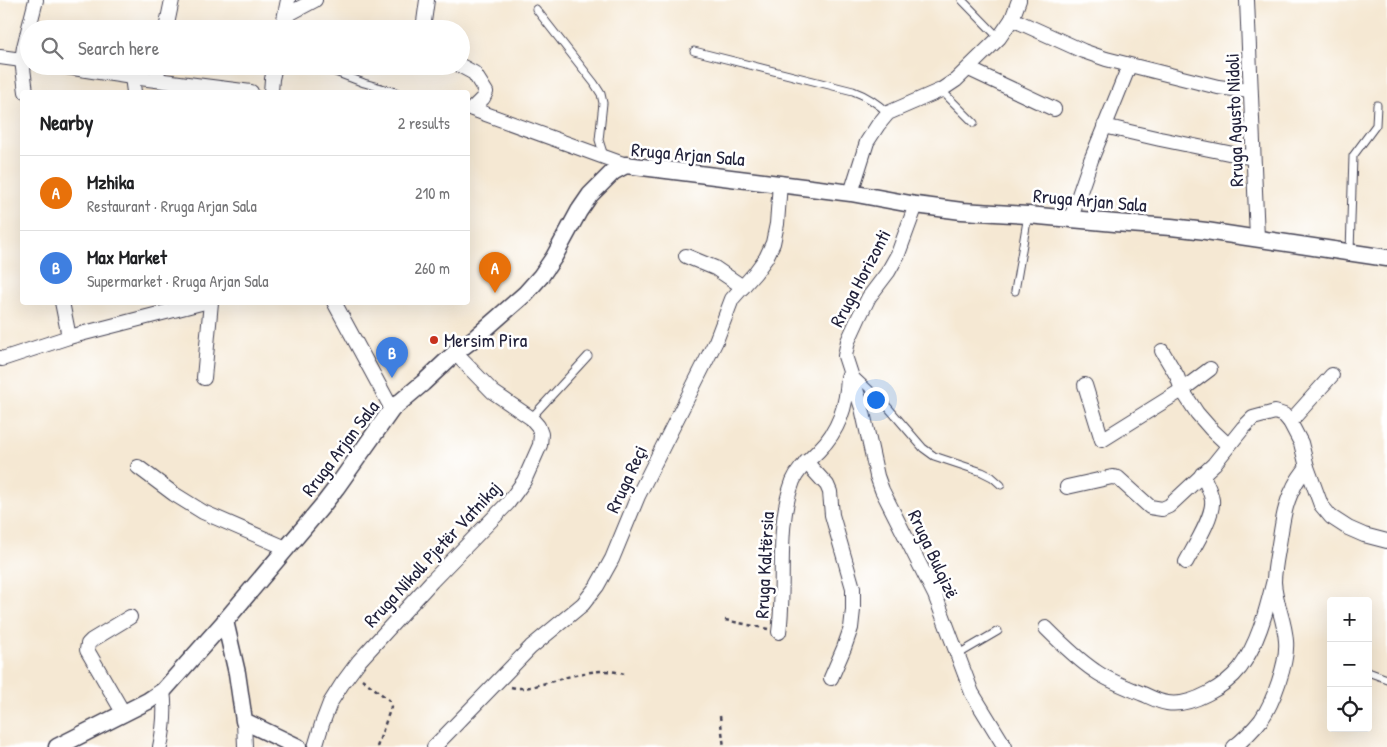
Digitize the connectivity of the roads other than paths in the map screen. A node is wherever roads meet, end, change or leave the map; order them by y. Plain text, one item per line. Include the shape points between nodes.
1 (36, 0) edge
2 (172, 0) edge
3 (288, 0) edge
4 (314, 0) edge
5 (427, 0) edge
6 (962, 0) edge
7 (1019, 0) edge
8 (1247, 0) edge
9 (536, 9) dead end
10 (1012, 19) junction
11 (31, 20) edge
12 (168, 20) edge
13 (284, 20) edge
14 (287, 20) edge
15 (424, 20) edge
16 (999, 38) junction
17 (694, 50) dead end
18 (0, 57) edge
19 (20, 60) edge
20 (1129, 66) junction
21 (968, 69) junction
22 (470, 71) edge
23 (25, 75) edge
24 (119, 75) edge
25 (145, 75) edge
26 (168, 75) edge
27 (273, 75) edge
28 (343, 75) edge
29 (132, 77) junction
30 (26, 90) edge
31 (134, 90) edge
32 (241, 90) edge
33 (271, 90) edge
34 (389, 90) edge
35 (941, 90) junction
36 (1250, 91) junction
37 (1377, 105) dead end
38 (470, 109) edge
39 (1054, 109) dead end
40 (888, 113) junction
41 (974, 123) dead end
42 (1104, 126) junction
43 (604, 157) junction
44 (1254, 158) junction
45 (626, 165) junction
46 (780, 183) junction
47 (851, 193) junction
48 (916, 205) junction
49 (1028, 215) junction
50 (1071, 218) junction
51 (1257, 238) junction
52 (1350, 252) junction
53 (686, 256) dead end
54 (1387, 258) edge
55 (743, 288) junction
56 (1015, 291) dead end
57 (63, 305) edge
58 (192, 305) edge
59 (211, 305) edge
60 (336, 305) edge
61 (69, 337) junction
62 (1162, 351) dead end
63 (455, 353) junction
64 (588, 356) dead end
65 (1, 363) edge
66 (848, 369) junction
67 (1210, 369) dead end
68 (1332, 375) dead end
69 (204, 378) dead end
70 (1085, 385) dead end
71 (1182, 390) junction
72 (392, 409) junction
73 (531, 418) junction
74 (1290, 422) junction
75 (1228, 445) junction
76 (806, 462) junction
77 (138, 467) dead end
78 (1307, 467) junction
79 (1202, 474) junction
80 (1001, 485) dead end
81 (1067, 487) dead end
82 (1387, 541) edge
83 (286, 548) junction
84 (1186, 562) dead end
85 (1274, 580) junction
86 (130, 617) dead end
87 (225, 621) junction
88 (1046, 628) dead end
89 (998, 630) dead end
90 (779, 632) road end
91 (957, 655) junction
92 (1372, 673) edge
93 (831, 678) dead end
94 (1387, 679) edge
95 (164, 691) junction
96 (124, 714) junction
97 (244, 721) junction
98 (57, 747) edge
99 (160, 747) edge
100 (245, 747) edge
101 (298, 747) edge
102 (315, 747) edge
103 (434, 747) edge
104 (1005, 747) edge
105 (1234, 747) edge

1 - 11 street
2 - 12 street
3 - 13 street
4 - 14 street
5 - 15 street
6 - 16 lane
7 - 10 street
8 - 36 street, Rruga Agusto Nidoli
9 - 43 lane via 601,94 599,140
10 - 16 street
10 - 20 street via 1083,51
16 - 21 street
17 - 40 lane via 852,91 872,99
18 - 19 street
20 - 36 street via 1218,87
20 - 42 street
21 - 35 street
21 - 39 street
22 - 38 street via 486,92
23 - 30 street
24 - 29 street
25 - 29 street
26 - 32 street
27 - 33 street
28 - 34 lane
29 - 31 street
35 - 40 street
35 - 41 lane
36 - 44 street, Rruga Agusto Nidoli
37 - 52 lane via 1376,125 1353,156
38 - 43 street
40 - 47 street via 867,142
42 - 44 street
42 - 50 street
43 - 45 street
44 - 51 street, Rruga Agusto Nidoli
45 - 46 street, Rruga Arjan Sala
45 - 63 street, Rruga Arjan Sala via 613,172 590,195 554,257 525,294
46 - 47 street, Rruga Arjan Sala
46 - 55 street, Rruga Reçi via 778,224 773,243
47 - 48 street, Rruga Arjan Sala
48 - 49 street, Rruga Arjan Sala
48 - 66 street, Rruga Horizonti via 898,254 869,297 848,341 845,356
49 - 50 street, Rruga Arjan Sala
49 - 56 lane
50 - 51 street, Rruga Arjan Sala via 1170,226
51 - 52 street, Rruga Arjan Sala
52 - 54 street, Rruga Arjan Sala
53 - 55 street via 715,268
55 - 103 street, Rruga Reçi via 732,299 716,341 638,496 598,586 582,604 531,647
57 - 61 street
58 - 61 street
59 - 69 street
60 - 72 street
61 - 65 street
62 - 71 street
63 - 72 street, Rruga Arjan Sala
63 - 73 street via 493,392
64 - 73 lane
66 - 76 street, Rruga Kaltërsia via 847,396 836,426 825,444
66 - 80 lane via 885,404 923,448 934,456 982,472
66 - 91 street, Rruga Bulqizë via 862,408 882,490 935,595
67 - 71 street
68 - 74 street
70 - 71 street via 1102,440
71 - 75 street via 1211,430
72 - 83 street, Rruga Arjan Sala via 336,488
73 - 102 street, Rruga Nikoll Pjetër Vatnikaj via 541,434 540,445 524,480 492,521 359,661 330,703
74 - 75 street via 1275,412 1253,418
74 - 78 street
75 - 79 street
76 - 90 street, Rruga Kaltërsia via 794,480 787,501
76 - 93 street via 828,485 832,515 853,588 851,628
77 - 83 street via 203,512
78 - 82 street via 1321,505 1331,517 1364,535
78 - 85 street via 1286,504
79 - 81 street via 1162,509 1150,507 1118,478
79 - 84 street via 1212,507
83 - 87 street, Rruga Arjan Sala
85 - 88 street via 1264,619 1240,668 1211,693 1178,703 1158,700 1095,671
85 - 105 street via 1286,657 1261,719
86 - 96 street via 92,640 87,650
87 - 95 street, Rruga Arjan Sala
87 - 97 street
89 - 91 lane
91 - 104 street, Rruga Bulqizë via 972,693
92 - 94 lane
95 - 96 street, Rruga Arjan Sala
95 - 99 street via 166,709
96 - 98 street, Rruga Arjan Sala
97 - 100 street
97 - 101 street

